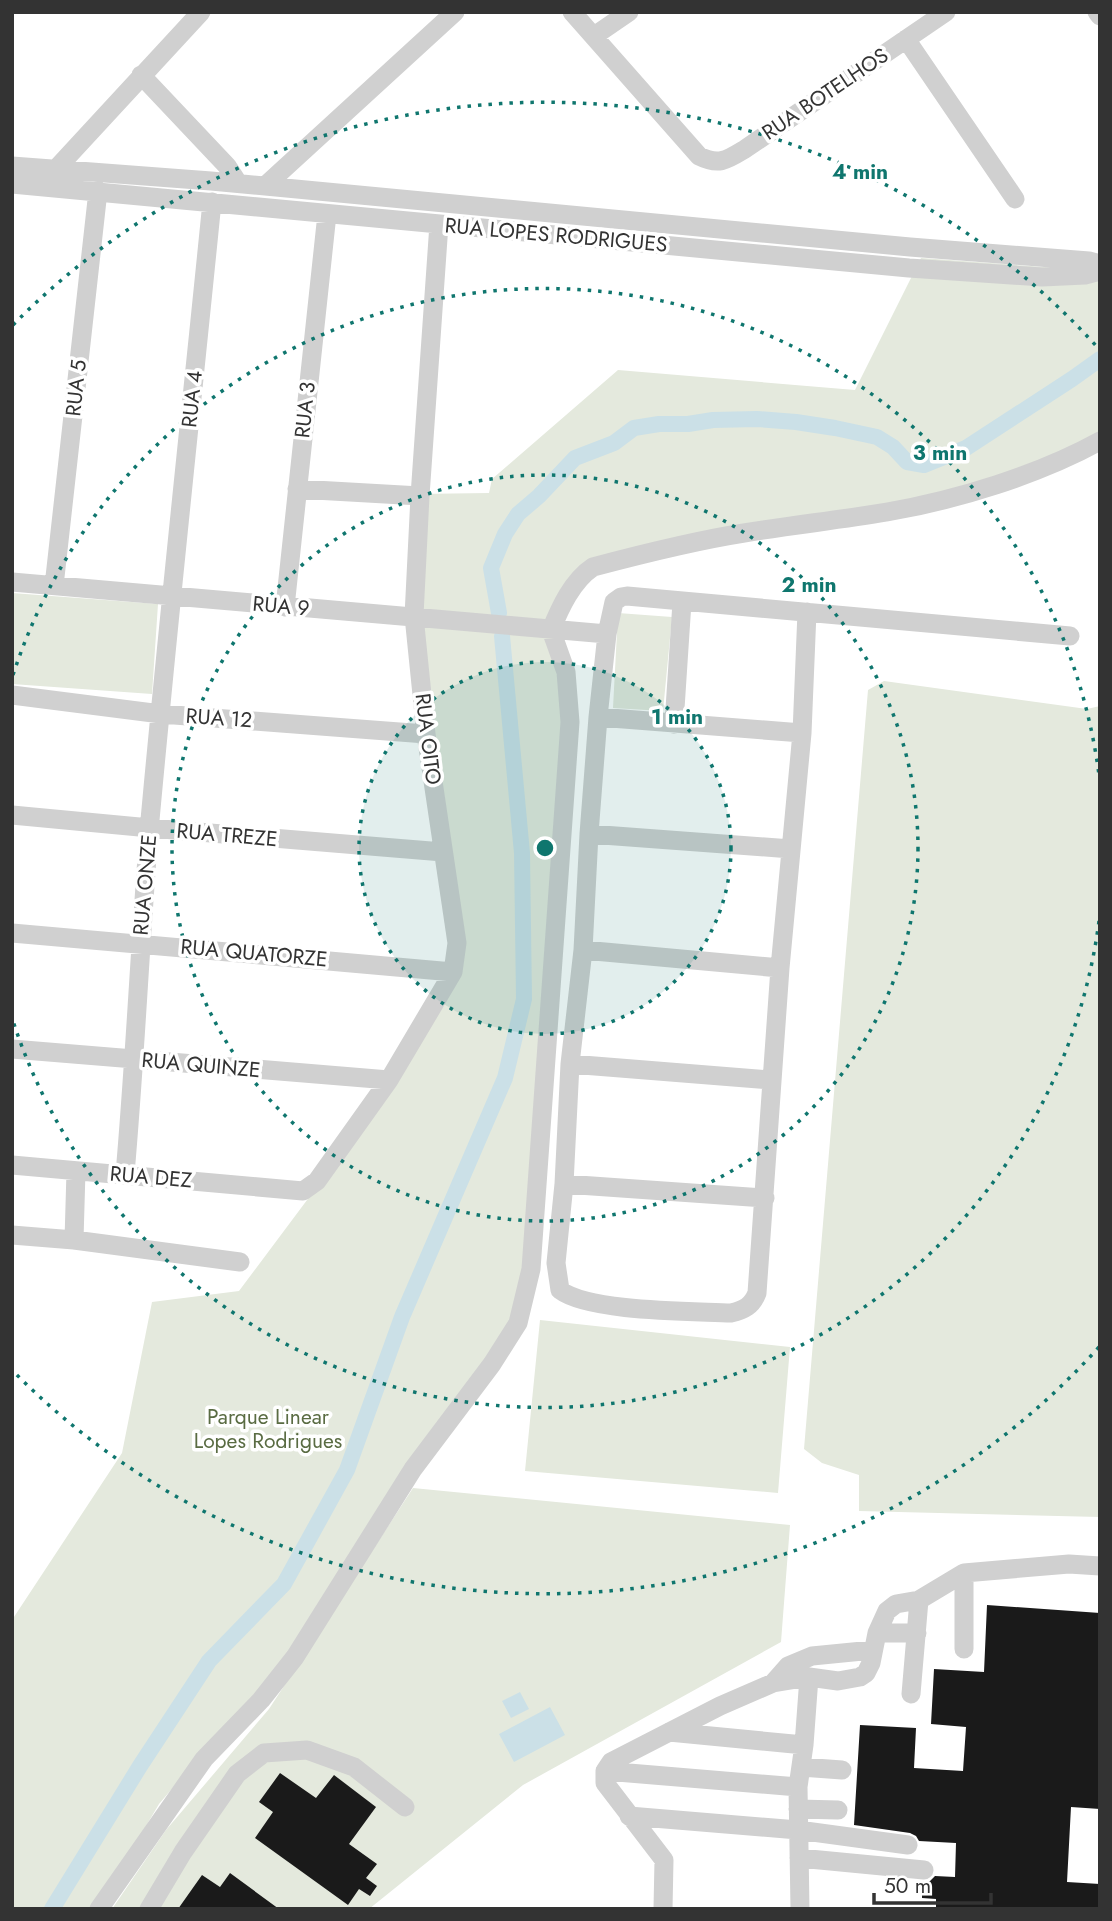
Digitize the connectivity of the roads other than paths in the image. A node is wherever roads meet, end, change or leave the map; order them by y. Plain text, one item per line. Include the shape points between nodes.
1 (201, 12) edge
2 (456, 12) edge
3 (572, 12) edge
4 (629, 12) edge
5 (946, 12) edge
6 (594, 36) junction
7 (906, 39) junction
8 (141, 75) junction
9 (12, 166) edge
10 (56, 178) junction
11 (238, 183) junction
12 (12, 184) edge
13 (265, 186) junction
14 (98, 191) junction
15 (358, 195) junction
16 (1015, 199) dead end
17 (212, 202) junction
18 (327, 214) junction
19 (581, 216) junction
20 (358, 217) junction
21 (439, 225) junction
22 (579, 237) junction
23 (1100, 264) edge
24 (1100, 271) edge
25 (1100, 441) edge
26 (297, 489) junction
27 (420, 496) junction
28 (12, 582) edge
29 (54, 586) junction
30 (172, 596) junction
31 (682, 602) junction
32 (285, 607) junction
33 (807, 612) junction
34 (414, 617) junction
35 (551, 630) junction
36 (607, 634) junction
37 (1070, 636) dead end
38 (12, 695) edge
39 (161, 714) junction
40 (598, 717) junction
41 (674, 724) junction
42 (802, 733) junction
43 (426, 734) junction
44 (12, 815) edge
45 (150, 828) junction
46 (589, 834) junction
47 (791, 849) junction
48 (443, 852) junction
49 (12, 933) edge
50 (140, 943) junction
51 (583, 950) junction
52 (780, 968) junction
53 (453, 972) junction
54 (12, 1049) edge
55 (135, 1060) junction
56 (570, 1064) junction
57 (389, 1080) junction
58 (771, 1080) junction
59 (12, 1165) edge
60 (76, 1171) junction
61 (125, 1174) junction
62 (564, 1184) junction
63 (289, 1191) joint
64 (765, 1198) junction
65 (12, 1234) edge
66 (74, 1240) junction
67 (240, 1262) dead end
68 (1100, 1566) edge
69 (964, 1573) junction
70 (919, 1600) junction
71 (917, 1633) junction
72 (875, 1641) junction
73 (964, 1649) dead end
74 (809, 1677) junction
75 (773, 1683) junction
76 (911, 1694) dead end
77 (668, 1732) junction
78 (804, 1745) junction
79 (801, 1767) junction
80 (842, 1770) dead end
81 (605, 1771) junction
82 (798, 1787) junction
83 (405, 1807) dead end
84 (798, 1809) junction
85 (838, 1810) dead end
86 (629, 1816) junction
87 (798, 1829) junction
88 (908, 1845) dead end
89 (799, 1858) junction
90 (924, 1870) dead end
91 (99, 1909) edge
92 (149, 1909) edge
93 (663, 1909) edge
94 (800, 1909) edge

1 - 8 street
2 - 13 street
3 - 6 street
4 - 6 street
5 - 7 street, RUA BOTELHOS
6 - 7 street, RUA BOTELHOS via 699,156 717,162
7 - 16 street
8 - 10 street
8 - 11 street
9 - 10 street, RUA LOPES RODRIGUES
10 - 11 street, RUA LOPES RODRIGUES
10 - 12 street, RUA LOPES RODRIGUES
10 - 14 street, RUA LOPES RODRIGUES
11 - 13 street, RUA LOPES RODRIGUES
13 - 15 street, RUA LOPES RODRIGUES
14 - 17 street, RUA LOPES RODRIGUES
14 - 29 street, RUA 5
15 - 19 street, RUA LOPES RODRIGUES
15 - 20 street
17 - 18 street, RUA LOPES RODRIGUES
17 - 30 street, RUA 4
18 - 20 street, RUA LOPES RODRIGUES
18 - 26 street, RUA 3
19 - 22 street
19 - 23 street, RUA LOPES RODRIGUES
20 - 21 street, RUA LOPES RODRIGUES
21 - 22 street, RUA LOPES RODRIGUES
21 - 27 street, RUA OITO
22 - 24 street, RUA LOPES RODRIGUES via 935,270 1042,276
25 - 35 street via 1013,479 922,505 741,533 593,567 569,593
26 - 27 street
26 - 32 street, RUA 3
27 - 34 street, RUA OITO
28 - 29 street, RUA 9
29 - 30 street, RUA 9
30 - 32 street, RUA 9
30 - 39 street, RUA ONZE
31 - 33 street
31 - 36 street via 621,597 614,602
31 - 41 street
32 - 34 street, RUA 9
33 - 37 street
33 - 42 street
34 - 35 street, RUA 9
34 - 43 street, RUA OITO
35 - 36 street, RUA 9
35 - 91 street via 566,672 570,722 531,1269 517,1323 413,1469 295,1657 204,1759
36 - 40 street
38 - 39 street, RUA 12
39 - 43 street, RUA 12
39 - 45 street, RUA ONZE
40 - 41 street
40 - 46 street
41 - 42 street
42 - 47 street
43 - 48 street, RUA OITO
44 - 45 street, RUA TREZE
45 - 48 street, RUA TREZE
45 - 50 street, RUA ONZE
46 - 47 street
46 - 51 street
47 - 52 street
48 - 53 street, RUA OITO via 457,943
49 - 50 street, RUA QUATORZE
50 - 53 street, RUA QUATORZE
50 - 55 street, RUA ONZE
51 - 52 street
51 - 56 street
52 - 58 street
53 - 57 street, RUA OITO
54 - 55 street, RUA QUINZE
55 - 57 street, RUA QUINZE
55 - 61 street, RUA ONZE
56 - 58 street
56 - 62 street
57 - 63 street, RUA OITO via 317,1181 303,1191
58 - 64 street
59 - 60 street, RUA DEZ
60 - 61 street, RUA DEZ
60 - 66 street
61 - 63 street, RUA DEZ
62 - 64 street
62 - 64 street via 556,1263 560,1290 568,1296 621,1307 731,1313 748,1307 759,1283
65 - 66 street
66 - 67 street
68 - 69 street via 1069,1564
69 - 70 street
69 - 73 street
70 - 71 street
70 - 72 street via 896,1604 887,1611
71 - 72 street
71 - 76 street
72 - 74 street via 871,1663 860,1677 838,1681
72 - 75 street via 812,1656 788,1666
74 - 75 street
74 - 78 street
75 - 77 street
77 - 78 street
77 - 81 street via 611,1762
78 - 79 street
79 - 80 street
79 - 82 street
81 - 82 street
81 - 86 street via 605,1783
82 - 84 street
83 - 92 street via 354,1767 307,1750 264,1752 237,1774
84 - 85 street
84 - 87 street
86 - 87 street
86 - 93 street via 664,1860
87 - 88 street
87 - 89 street
89 - 90 street
89 - 94 street

